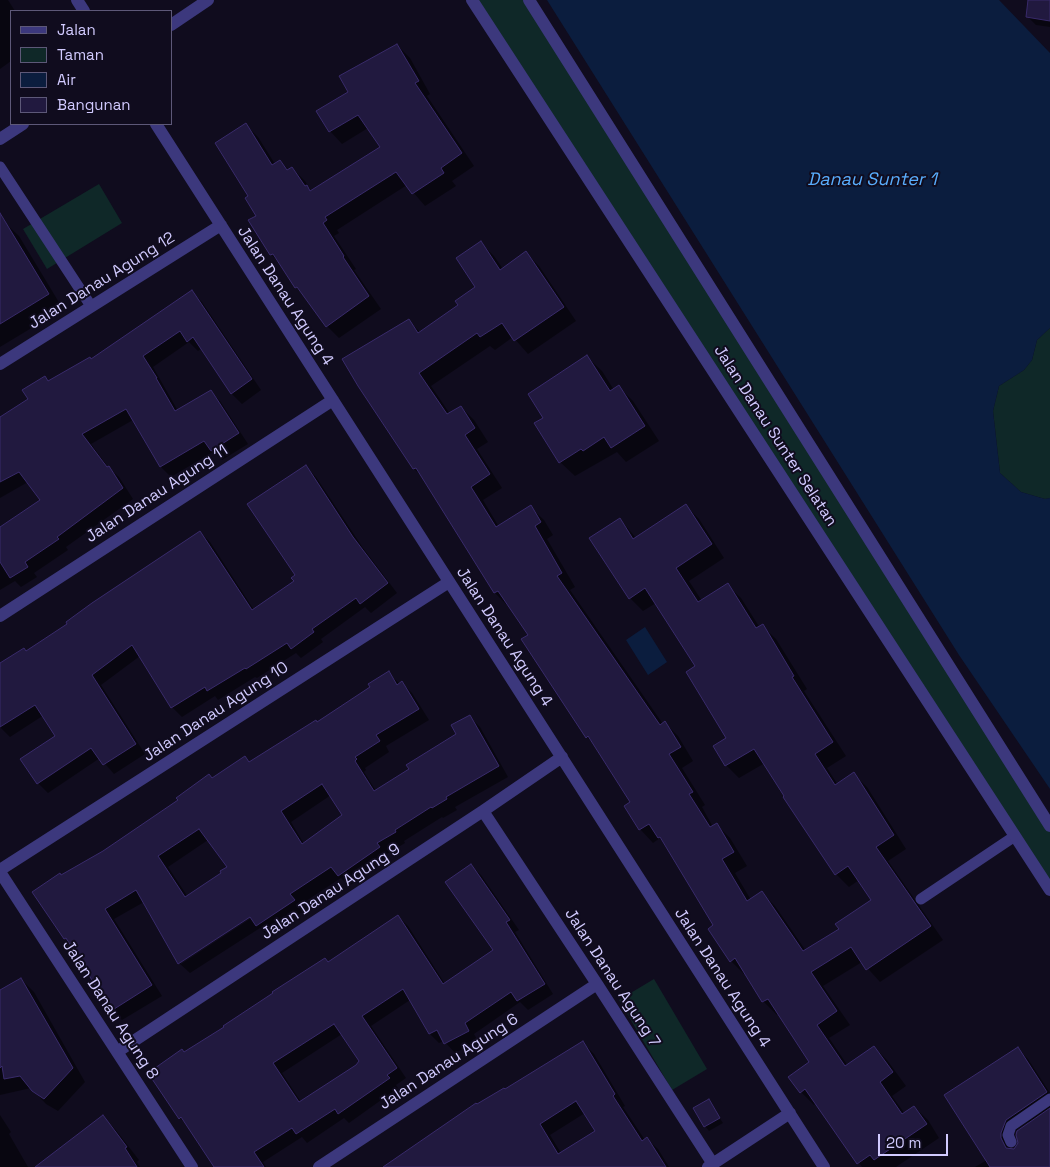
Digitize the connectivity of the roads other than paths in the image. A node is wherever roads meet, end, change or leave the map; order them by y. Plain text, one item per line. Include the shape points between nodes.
1 (208, 0) edge
2 (472, 0) edge
3 (529, 0) edge
4 (172, 24) edge
5 (21, 125) edge
6 (157, 125) edge
7 (0, 139) edge
8 (0, 167) edge
9 (221, 225) junction
10 (91, 306) junction
11 (0, 364) edge
12 (333, 400) junction
13 (449, 582) junction
14 (0, 616) edge
15 (562, 757) junction
16 (483, 811) junction
17 (1050, 826) edge
18 (1015, 836) junction
19 (0, 871) edge
20 (1050, 890) edge
21 (921, 899) dead end
22 (597, 984) junction
23 (117, 1052) junction
24 (1050, 1099) edge
25 (790, 1113) junction
26 (1011, 1142) dead end
27 (710, 1166) edge
28 (192, 1167) edge
29 (319, 1167) edge
30 (824, 1167) edge

1 - 4 street
2 - 18 street, Jalan Danau Sunter Selatan
3 - 17 street, Jalan Danau Sunter Selatan
5 - 7 street
6 - 9 street, Jalan Danau Agung 4
8 - 10 lane
9 - 10 street, Jalan Danau Agung 12
9 - 12 street, Jalan Danau Agung 4
10 - 11 street, Jalan Danau Agung 12
12 - 13 street, Jalan Danau Agung 4
12 - 14 street, Jalan Danau Agung 11
13 - 15 street, Jalan Danau Agung 4
13 - 19 street, Jalan Danau Agung 10
15 - 16 street, Jalan Danau Agung 9
15 - 25 street, Jalan Danau Agung 4
16 - 22 street, Jalan Danau Agung 7
16 - 23 street, Jalan Danau Agung 9
18 - 20 street, Jalan Danau Sunter Selatan
18 - 21 lane
19 - 23 street, Jalan Danau Agung 8
22 - 27 street, Jalan Danau Agung 7
22 - 29 street, Jalan Danau Agung 6
23 - 28 street, Jalan Danau Agung 8
24 - 26 lane via 1011,1126 1008,1135
25 - 27 street
25 - 30 street, Jalan Danau Agung 4

